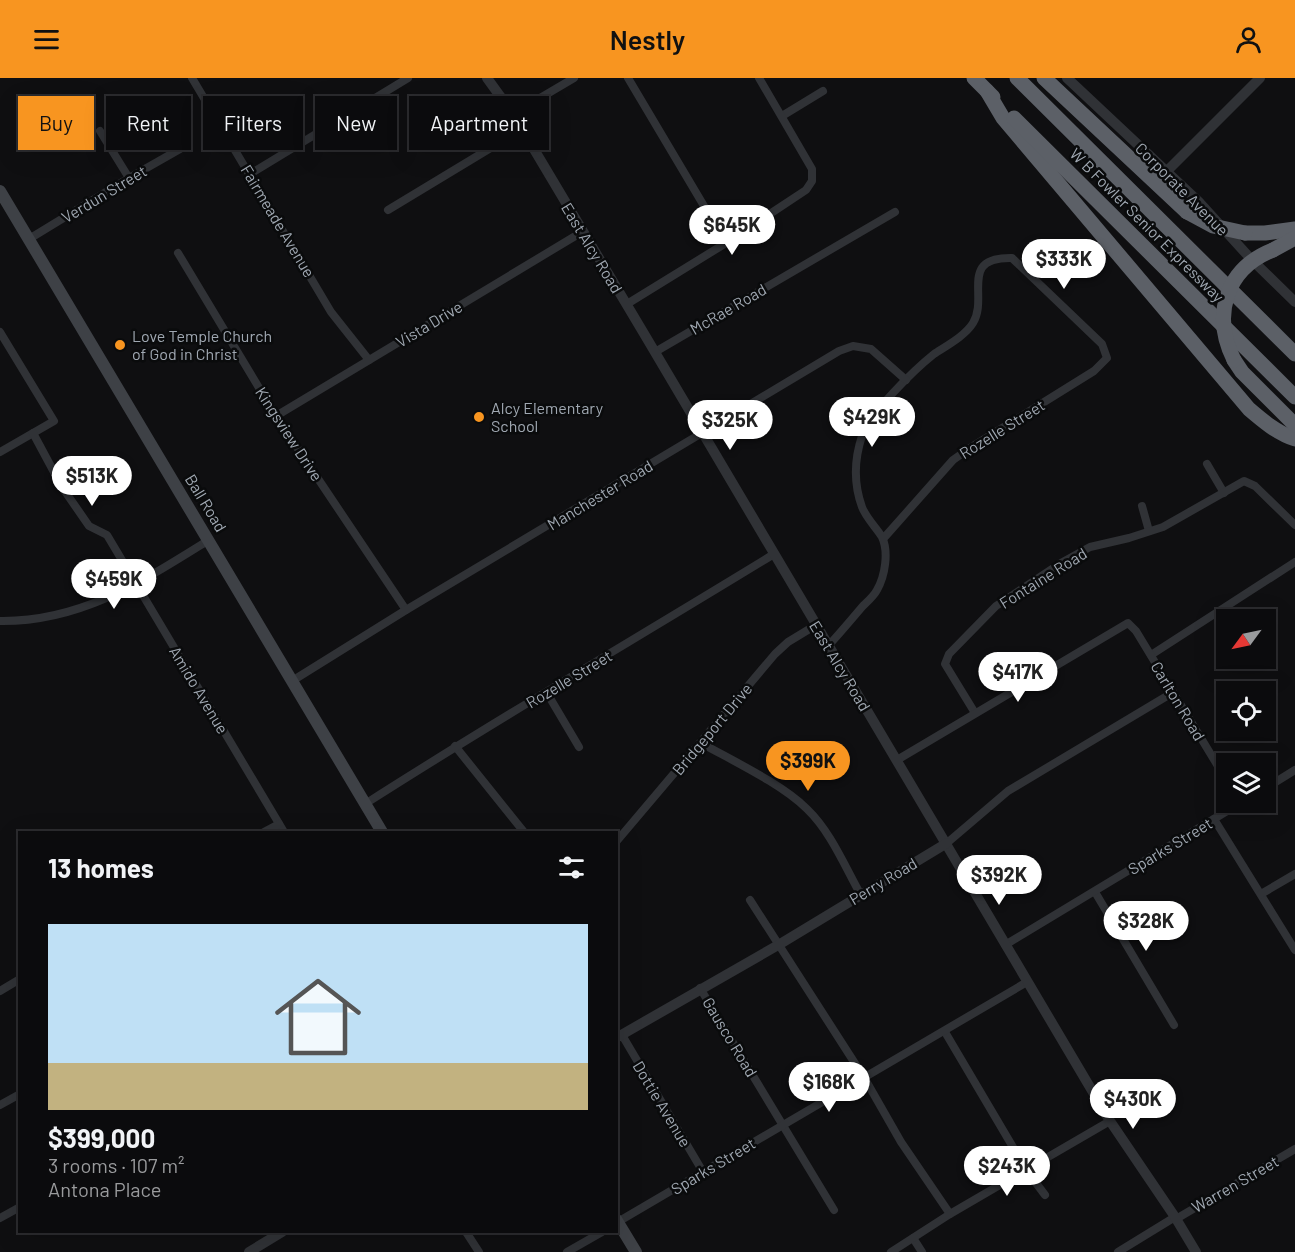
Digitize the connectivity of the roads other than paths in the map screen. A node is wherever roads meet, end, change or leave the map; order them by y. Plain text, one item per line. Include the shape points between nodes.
1 (192, 78) edge
2 (408, 78) edge
3 (487, 78) edge
4 (574, 78) edge
5 (628, 78) edge
6 (759, 78) edge
7 (974, 78) edge
8 (1017, 78) edge
9 (1044, 78) edge
10 (1067, 78) edge
11 (1260, 78) edge
12 (823, 91) dead end
13 (987, 91) junction
14 (500, 96) edge
15 (544, 96) edge
16 (782, 116) junction
17 (100, 131) dead end
18 (178, 150) edge
19 (487, 150) edge
20 (534, 150) edge
21 (1166, 172) junction
22 (250, 174) junction
23 (129, 178) junction
24 (0, 191) edge
25 (388, 210) dead end
26 (895, 212) dead end
27 (1295, 229) edge
28 (582, 231) junction
29 (1295, 238) edge
30 (29, 239) junction
31 (726, 243) junction
32 (178, 253) dead end
33 (1295, 302) edge
34 (627, 304) junction
35 (0, 332) edge
36 (655, 352) junction
37 (1295, 354) edge
38 (369, 360) junction
39 (906, 380) junction
40 (1295, 397) edge
41 (276, 416) junction
42 (33, 433) junction
43 (1291, 433) edge
44 (703, 434) junction
45 (0, 452) edge
46 (1207, 464) dead end
47 (1224, 493) junction
48 (1142, 506) dead end
49 (1295, 525) edge
50 (1149, 531) junction
51 (883, 539) junction
52 (209, 540) junction
53 (774, 554) junction
54 (1295, 562) edge
55 (138, 584) junction
56 (406, 610) junction
57 (0, 621) edge
58 (816, 625) junction
59 (830, 645) junction
60 (1151, 656) junction
61 (292, 681) junction
62 (547, 693) junction
63 (1172, 693) junction
64 (975, 713) junction
65 (701, 743) junction
66 (455, 746) junction
67 (579, 747) dead end
68 (897, 760) junction
69 (1216, 763) edge
70 (1295, 770) edge
71 (1276, 782) edge
72 (365, 804) junction
73 (1224, 813) edge
74 (1214, 819) junction
75 (279, 824) junction
76 (266, 831) edge
77 (283, 831) edge
78 (381, 831) edge
79 (523, 831) edge
80 (618, 840) edge
81 (947, 843) junction
82 (1295, 874) edge
83 (1095, 892) junction
84 (1262, 894) junction
85 (861, 895) junction
86 (750, 900) dead end
87 (780, 944) junction
88 (1005, 945) junction
89 (1295, 951) edge
90 (18, 980) edge
91 (1027, 982) junction
92 (700, 988) junction
93 (0, 991) edge
94 (1174, 1025) dead end
95 (945, 1032) junction
96 (619, 1036) edge
97 (865, 1079) junction
98 (18, 1095) edge
99 (0, 1106) edge
100 (1110, 1121) junction
101 (783, 1124) junction
102 (1295, 1149) edge
103 (1027, 1170) junction
104 (703, 1172) junction
105 (1045, 1195) dead end
106 (18, 1208) edge
107 (834, 1210) dead end
108 (950, 1214) junction
109 (0, 1218) edge
110 (1175, 1218) junction
111 (618, 1220) edge
112 (618, 1223) edge
113 (280, 1233) edge
114 (467, 1233) edge
115 (600, 1233) edge
116 (913, 1238) junction
117 (249, 1252) edge
118 (479, 1252) edge
119 (567, 1252) edge
120 (636, 1252) edge
121 (891, 1252) edge
122 (922, 1252) edge
123 (1118, 1252) edge
124 (1196, 1252) edge

1 - 22 street, Fairmeade Avenue
2 - 22 street
3 - 14 street, East Alcy Road
4 - 15 street
5 - 31 street
6 - 16 street
7 - 13 highway, W B Fowler Senior Expressway
8 - 37 highway, W B Fowler Senior Expressway
9 - 27 highway, bridge via 1187,212 1213,226 1245,233
10 - 21 street, Corporate Avenue
11 - 21 street
12 - 16 street
13 - 40 highway, W B Fowler Senior Expressway
13 - 43 highway via 1003,118 1234,391 1256,414
16 - 31 street via 812,169 812,181 807,190
17 - 23 street
18 - 23 street, Verdun Street
19 - 25 street
20 - 28 street, East Alcy Road
21 - 33 street, Corporate Avenue
22 - 38 street, Fairmeade Avenue via 332,312
23 - 30 street, Verdun Street
24 - 30 main road, Ball Road
26 - 36 street, McRae Road
28 - 34 street, East Alcy Road
28 - 38 street, Vista Drive
29 - 43 highway, bridge via 1261,255 1242,270 1222,313 1234,360
30 - 52 main road, Ball Road
31 - 34 street
32 - 41 street, Kingsview Drive
34 - 36 street, East Alcy Road
35 - 42 street via 54,421
36 - 44 street, East Alcy Road
38 - 41 street, Vista Drive
39 - 44 street, Manchester Road via 871,349 853,346
39 - 51 street via 872,418 855,458 855,481 862,509
39 - 51 street, Rozelle Street via 971,327 978,315 978,278 984,264 997,257 1012,258 1102,344 1107,358 1094,371 953,460
41 - 56 street, Kingsview Drive
42 - 45 street
42 - 55 street, Amido Avenue via 62,488 89,526 107,535
44 - 53 street, East Alcy Road
44 - 56 street, Manchester Road
46 - 47 street
47 - 49 street, Fontaine Road via 1244,481 1255,486
47 - 50 street, Fontaine Road
48 - 50 street
50 - 64 street, Fontaine Road via 1090,547 1061,563 996,606 949,654 945,664
51 - 59 street via 886,554 877,591
52 - 55 street
52 - 61 main road, Ball Road
53 - 58 street, East Alcy Road
53 - 62 street, Rozelle Street
54 - 60 street
55 - 57 street via 65,613
55 - 75 street, Amido Avenue
56 - 61 street, Manchester Road
58 - 59 street, East Alcy Road
58 - 65 street, Bridgeport Drive via 775,654
59 - 68 street, East Alcy Road
60 - 63 street, Carlton Road
60 - 64 street, Carlton Road via 1128,623
61 - 72 main road, Ball Road
62 - 66 street, Rozelle Street
62 - 67 street
63 - 69 street, Carlton Road
63 - 81 street, Perry Road via 1008,791
64 - 68 street
65 - 80 street, Bridgeport Drive
65 - 85 street via 792,795 808,810 825,831
66 - 72 street, Rozelle Street
66 - 79 street
68 - 81 street, East Alcy Road
70 - 71 street
72 - 78 main road, Ball Road
73 - 74 street, Sparks Street
74 - 83 street, Sparks Street
74 - 84 street
75 - 76 street
75 - 77 street, Amido Avenue
81 - 85 street, Perry Road
81 - 88 street, East Alcy Road
82 - 84 street
83 - 88 street, Sparks Street
83 - 94 street
84 - 89 street
85 - 87 street, Perry Road
86 - 87 street
87 - 92 street, Perry Road
87 - 97 street
88 - 91 street, East Alcy Road
90 - 93 street
91 - 95 street, Sparks Street
91 - 100 street, East Alcy Road
92 - 96 street, Perry Road
92 - 101 street, Gausco Road
95 - 97 street, Sparks Street
95 - 103 street
96 - 104 street, Dottie Avenue
97 - 101 street, Sparks Street
97 - 108 street via 901,1142
98 - 99 street
100 - 103 street
100 - 110 street, East Alcy Road
101 - 104 street, Sparks Street
101 - 107 street, Gausco Road
102 - 110 street, Warren Street
103 - 105 street
103 - 108 street
104 - 111 street, Sparks Street
106 - 109 street
108 - 116 street
110 - 123 street, Warren Street
110 - 124 street, East Alcy Road
112 - 120 main road
113 - 117 street
114 - 118 street
115 - 119 street
116 - 121 street
116 - 122 street

